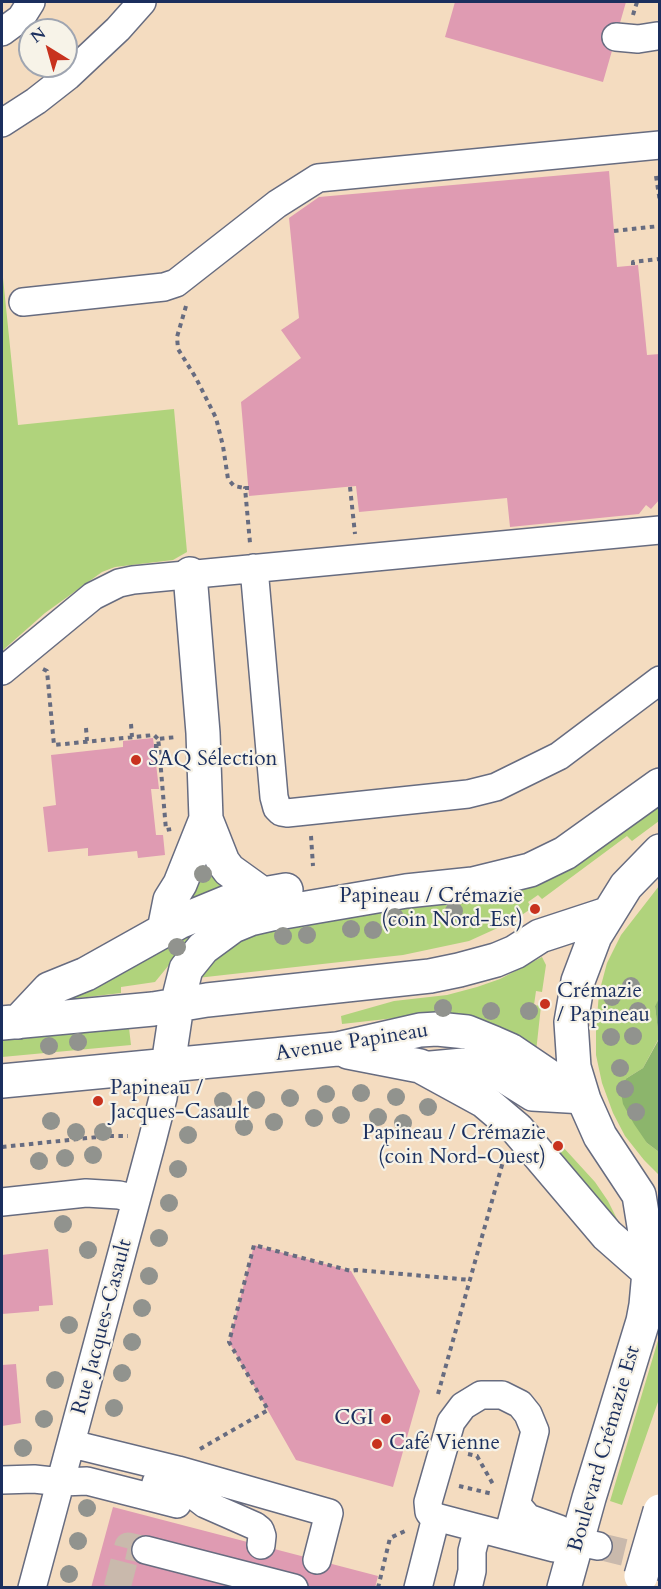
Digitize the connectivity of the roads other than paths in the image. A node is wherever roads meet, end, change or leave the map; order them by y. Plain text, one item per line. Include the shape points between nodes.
1 (31, 2) edge
2 (142, 2) edge
3 (651, 26) edge
4 (2, 32) edge
5 (616, 38) dead end
6 (2, 123) edge
7 (660, 145) edge
8 (23, 302) dead end
9 (660, 530) edge
10 (252, 559) junction
11 (190, 574) junction
12 (2, 671) edge
13 (660, 680) edge
14 (660, 785) edge
15 (206, 819) junction
16 (660, 851) edge
17 (406, 891) junction
18 (261, 893) junction
19 (607, 914) junction
20 (164, 930) junction
21 (177, 1005) junction
22 (10, 1022) edge
23 (337, 1049) junction
24 (168, 1065) junction
25 (420, 1066) junction
26 (2, 1081) edge
27 (584, 1100) junction
28 (136, 1199) junction
29 (650, 1200) edge
30 (2, 1202) edge
31 (649, 1272) junction
32 (67, 1462) junction
33 (2, 1480) edge
34 (517, 1505) junction
35 (660, 1511) edge
36 (436, 1517) junction
37 (478, 1528) junction
38 (508, 1536) junction
39 (588, 1544) junction
40 (261, 1545) dead end
41 (146, 1550) tunnel mouth
42 (317, 1560) dead end
43 (641, 1576) dead end
44 (32, 1587) edge
45 (294, 1587) edge
46 (418, 1587) edge
47 (468, 1587) edge
48 (564, 1587) edge

1 - 4 street via 21,18
2 - 6 street via 68,76
3 - 5 street via 639,39
7 - 8 street via 318,178 277,204 176,283
9 - 10 street
10 - 11 street
10 - 13 street via 274,797 281,812 468,794 496,787 559,756
11 - 12 street via 133,580 105,589
11 - 15 main road
14 - 17 main road via 546,864 492,881
15 - 18 main road via 223,862
15 - 20 main road via 170,900
16 - 19 main road, Boulevard Crémazie Est via 626,886
17 - 18 main road via 320,887
17 - 21 main road via 261,916 233,926 191,961
18 - 20 main road via 213,907
19 - 21 main road via 540,936 496,960 459,970
19 - 27 main road, Boulevard Crémazie Est via 578,981 571,1022 574,1067
20 - 22 main road via 86,974 49,989
21 - 22 main road
21 - 24 main road
23 - 24 main road, Avenue Papineau
23 - 25 main road
23 - 27 main road, Avenue Papineau via 420,1029 467,1032 510,1050
24 - 26 main road, Avenue Papineau
24 - 28 street, Rue Jacques-Casault
25 - 27 street, Avenue Papineau via 463,1062 492,1072 532,1097
25 - 31 main road via 469,1091 502,1114 607,1235
27 - 29 main road, Boulevard Crémazie Est via 600,1137
28 - 30 street via 86,1193
28 - 32 street, Rue Jacques-Casault
29 - 31 main road, Boulevard Crémazie Est
31 - 39 main road, Boulevard Crémazie Est via 643,1321
32 - 33 street via 34,1479
32 - 40 street via 187,1491 205,1504 255,1526 262,1536
32 - 42 street via 178,1470 329,1513
32 - 44 street, Rue Jacques-Casault
34 - 36 street via 534,1441 533,1423 512,1398 481,1395 463,1406 451,1422 428,1509
34 - 38 street
34 - 39 street via 528,1518
35 - 43 main road, bridge
36 - 37 street
36 - 46 street
37 - 38 street
37 - 47 street
38 - 39 street via 554,1548
39 - 48 main road, Boulevard Crémazie Est
41 - 45 street

